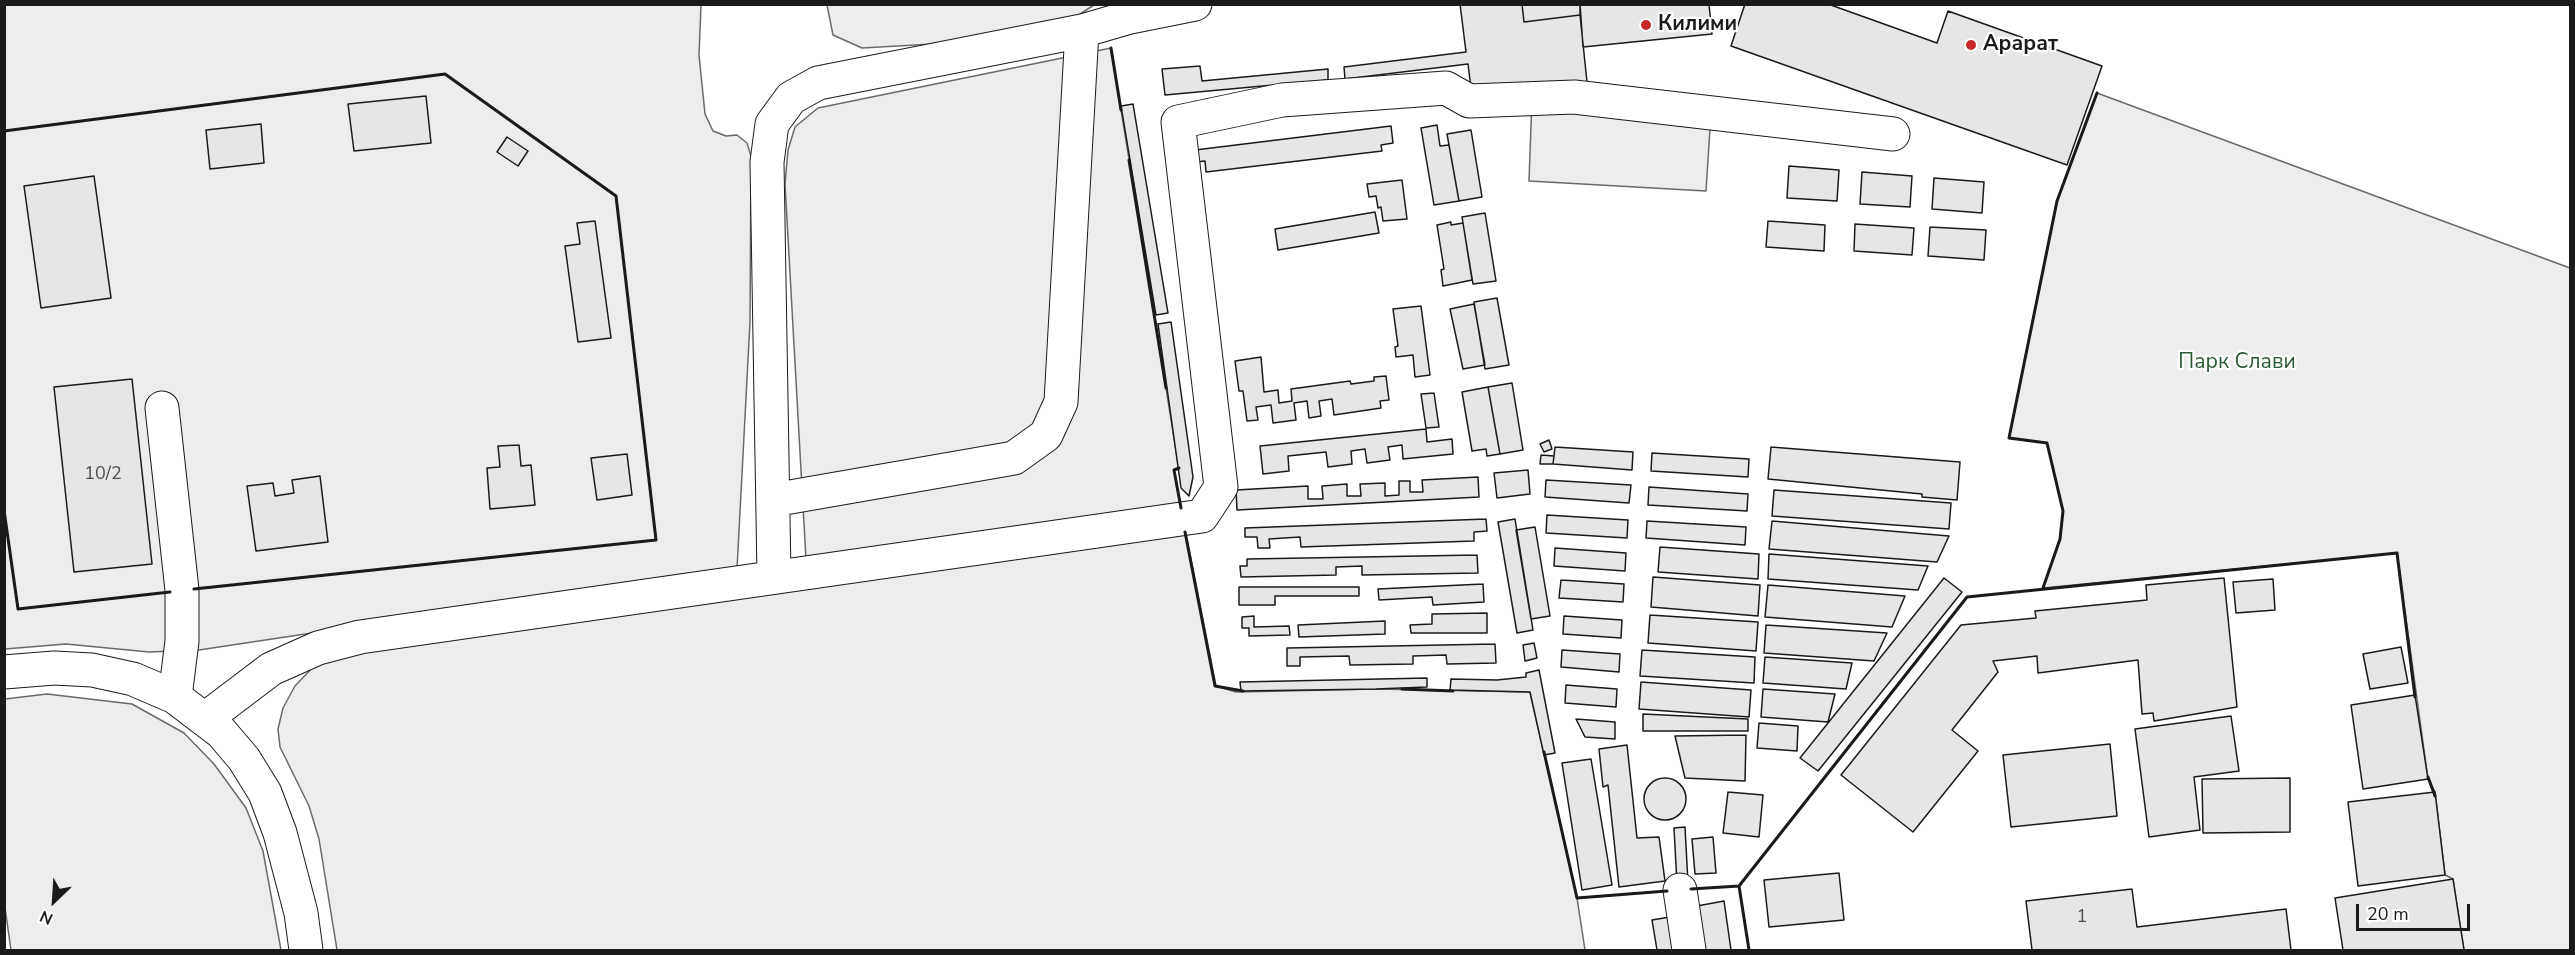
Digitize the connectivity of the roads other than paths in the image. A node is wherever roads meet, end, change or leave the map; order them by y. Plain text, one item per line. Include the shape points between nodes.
1 (1195, 4) edge
2 (1102, 20) edge
3 (1893, 134) dead end
4 (162, 408) dead end
5 (773, 500) junction
6 (774, 576) junction
7 (4, 672) edge
8 (175, 697) junction
9 (205, 719) junction
10 (1680, 890) dead end
11 (306, 951) edge
12 (1689, 951) edge

1 - 2 street
2 - 5 street via 1061,402 1046,435 1014,458
2 - 5 street via 818,82 790,98 772,124 767,162
3 - 6 street via 1574,97 1469,101 1446,88 1282,100 1178,122 1221,487 1202,516
4 - 8 street via 182,590 182,641
5 - 6 street
6 - 9 street via 360,637 271,669
7 - 8 street via 92,670 133,679
8 - 9 street
9 - 11 street via 244,759 265,793 301,913
10 - 12 street

